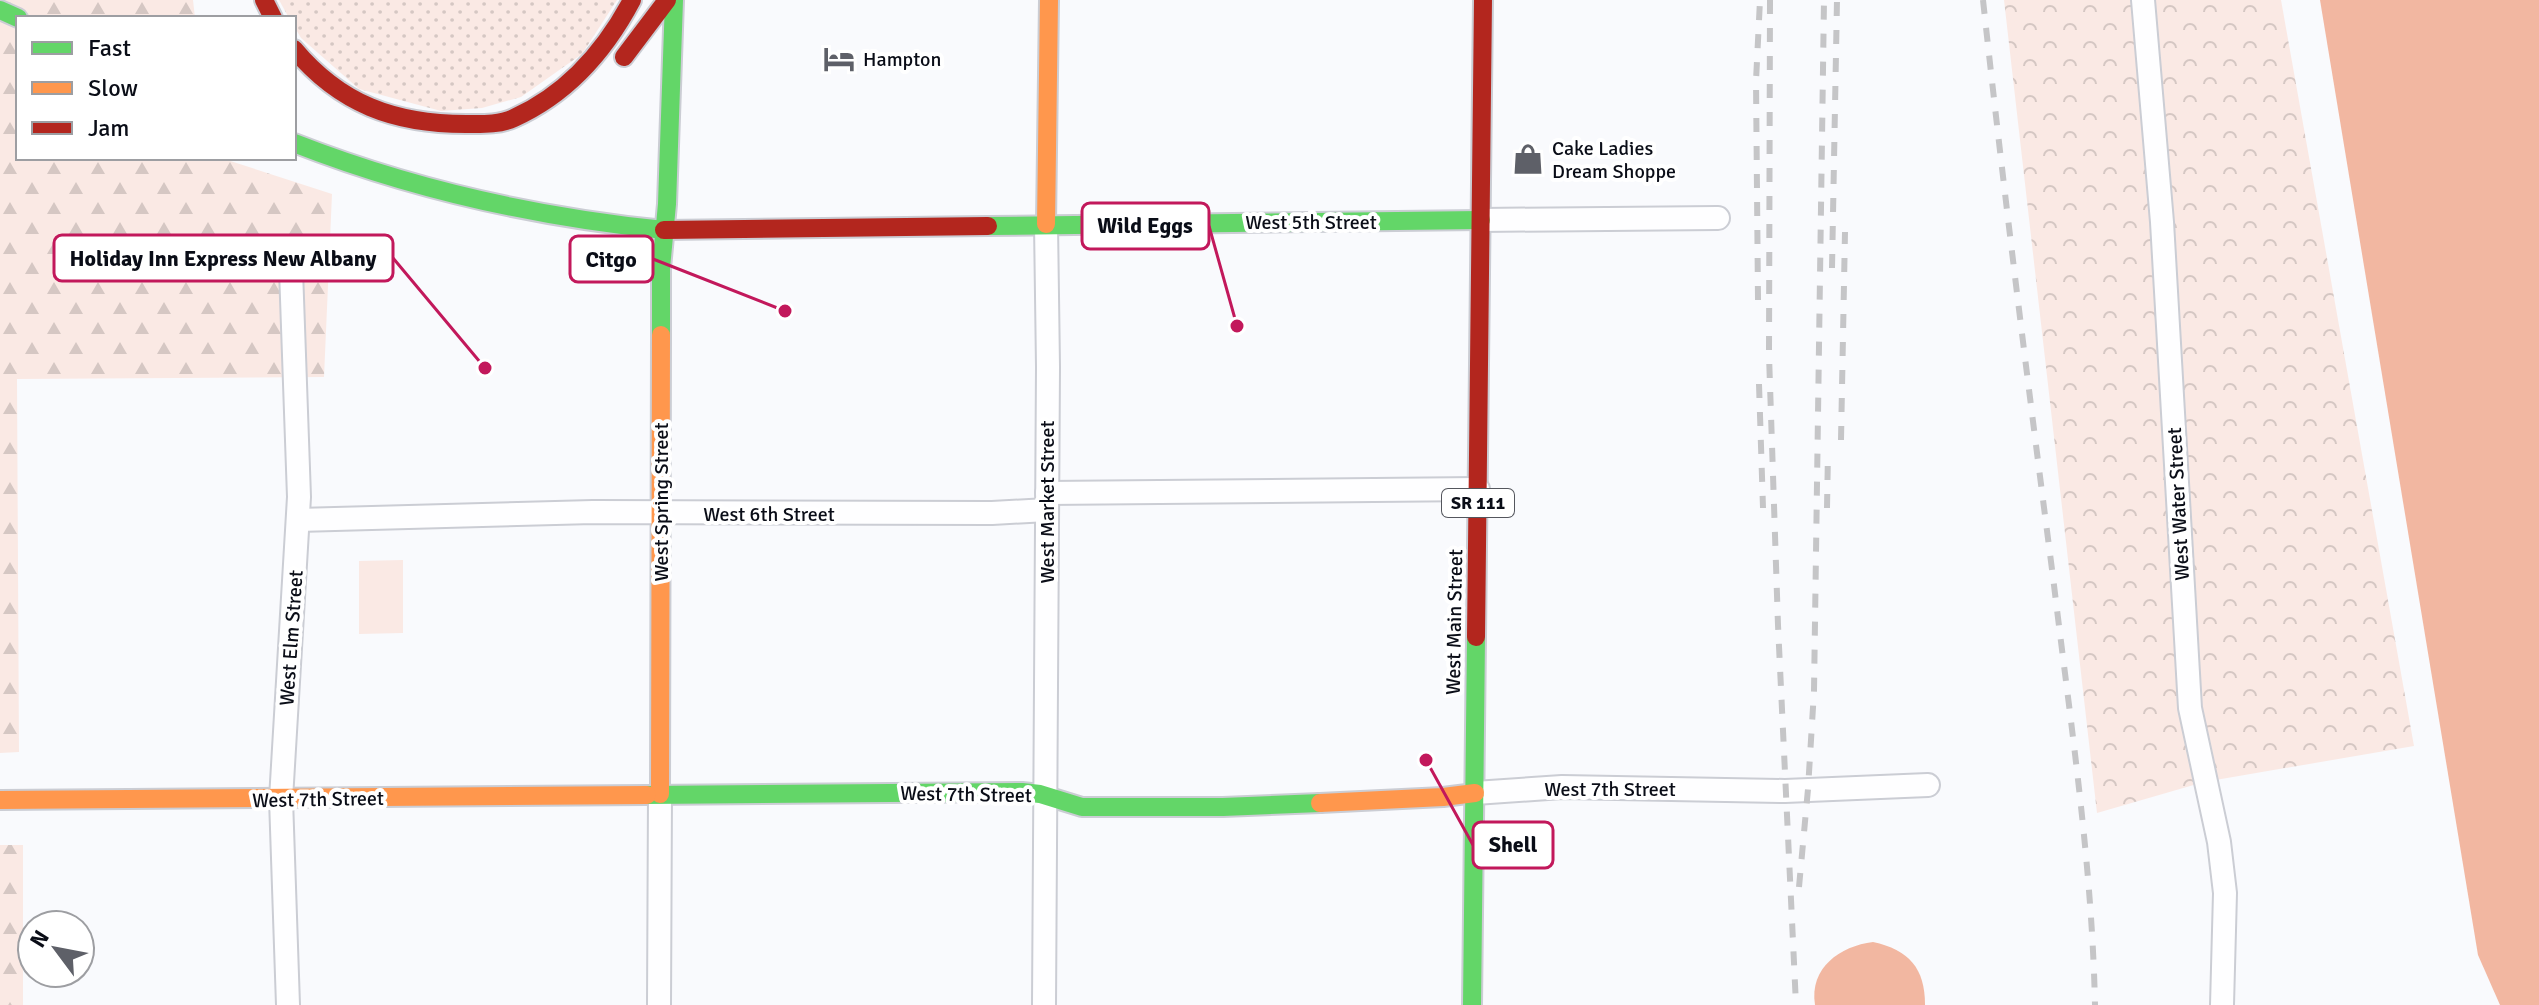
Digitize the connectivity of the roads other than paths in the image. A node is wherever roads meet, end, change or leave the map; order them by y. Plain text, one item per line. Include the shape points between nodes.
1 (632, 0) edge
2 (667, 0) edge
3 (674, 0) edge
4 (1049, 0) edge
5 (1483, 0) edge
6 (2143, 0) edge
7 (296, 51) edge
8 (614, 70) dead end
9 (569, 109) dead end
10 (511, 120) junction
11 (296, 144) edge
12 (1718, 218) dead end
13 (1481, 220) junction
14 (1046, 224) junction
15 (664, 230) junction
16 (291, 270) dead end
17 (1478, 489) junction
18 (1047, 502) junction
19 (661, 514) junction
20 (298, 520) junction
21 (1928, 785) dead end
22 (1475, 793) junction
23 (660, 794) junction
24 (1045, 798) junction
25 (281, 799) junction
26 (0, 800) edge
27 (288, 1005) edge
28 (659, 1005) edge
29 (1044, 1005) edge
30 (1472, 1005) edge
31 (2222, 1005) edge

1 - 10 main road via 596,59
2 - 8 main road
3 - 15 main road, West Spring Street
4 - 14 main road, West Market Street
5 - 13 main road, West Main Street / SR 111
6 - 31 street, West Water Street via 2161,207 2190,708 2225,893
7 - 10 main road via 322,80 385,115 421,123
9 - 10 main road
11 - 15 main road, West 5th Street via 399,183 604,224
12 - 13 street, West 5th Street
13 - 14 main road, West 5th Street
13 - 17 main road, West Main Street / SR 111
14 - 15 main road, West 5th Street
14 - 18 street, West Market Street
15 - 19 main road, West Spring Street
16 - 20 street, West Elm Street
17 - 18 street, West 6th Street
17 - 22 main road, West Main Street / SR 111
18 - 19 street, West 6th Street via 992,513
18 - 24 street, West Market Street
19 - 20 street, West 6th Street
19 - 23 main road, West Spring Street
20 - 25 street, West Elm Street
21 - 22 street, West 7th Street via 1785,791 1562,787
22 - 24 main road, West 7th Street via 1210,807 1082,807
22 - 30 main road, West Main Street / SR 111
23 - 24 main road, West 7th Street via 1022,792
23 - 25 main road, West 7th Street
23 - 28 street, West Spring Street
24 - 29 street, West Market Street
25 - 26 main road, West 7th Street
25 - 27 street, West Elm Street

